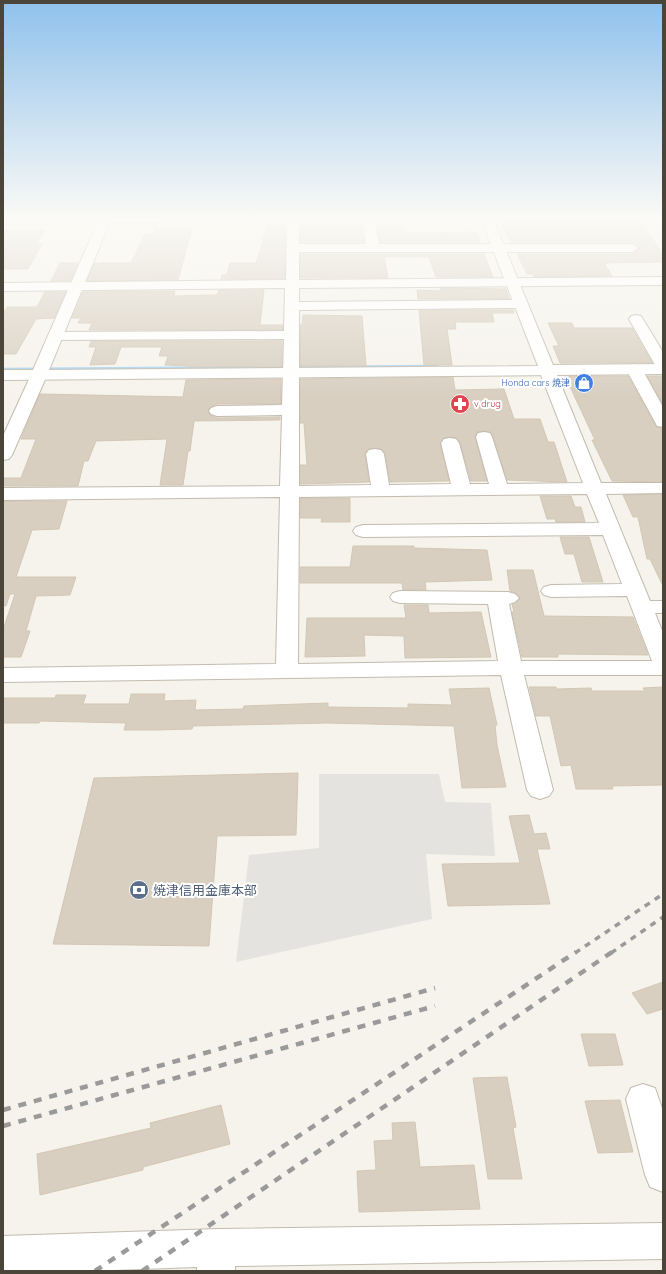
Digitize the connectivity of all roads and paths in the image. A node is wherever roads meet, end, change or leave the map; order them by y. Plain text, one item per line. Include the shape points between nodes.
1 (79, 278) edge
2 (291, 278) edge
3 (510, 278) edge
4 (663, 281) edge
5 (512, 283) junction
6 (291, 284) junction
7 (76, 286) junction
8 (3, 287) edge
9 (521, 304) junction
10 (292, 306) junction
11 (636, 319) dead end
12 (292, 335) junction
13 (56, 336) junction
14 (663, 365) edge
15 (634, 369) junction
16 (663, 369) edge
17 (547, 370) junction
18 (291, 373) junction
19 (3, 375) edge
20 (39, 375) junction
21 (291, 410) junction
22 (217, 411) dead end
23 (663, 422) edge
24 (484, 437) dead end
25 (450, 443) dead end
26 (375, 454) dead end
27 (3, 455) edge
28 (596, 488) junction
29 (663, 488) edge
30 (499, 489) junction
31 (381, 490) junction
32 (462, 490) junction
33 (290, 491) junction
34 (3, 494) edge
35 (612, 529) junction
36 (363, 531) dead end
37 (551, 591) dead end
38 (400, 597) dead end
39 (638, 599) junction
40 (663, 607) edge
41 (663, 661) edge
42 (511, 668) junction
43 (287, 671) junction
44 (3, 674) edge
45 (540, 790) dead end
46 (643, 1099) dead end
47 (663, 1175) edge
48 (663, 1241) edge
49 (3, 1255) edge
50 (217, 1260) edge

1 - 7 street
2 - 6 street
3 - 5 street
4 - 5 street
5 - 6 street
5 - 9 street
6 - 7 street
6 - 10 street
7 - 8 street
7 - 13 street
9 - 10 street
9 - 17 street
10 - 12 street
11 - 14 street
12 - 13 street
12 - 18 street
13 - 20 street
15 - 16 street
15 - 17 street
15 - 23 street
17 - 18 street
17 - 28 street
18 - 20 street
18 - 21 street
19 - 20 street
20 - 27 street
21 - 22 street
21 - 33 street
24 - 30 street
25 - 32 street
26 - 31 street
28 - 29 street
28 - 30 street
28 - 35 street
30 - 32 street
31 - 32 street
31 - 33 street
33 - 34 street
33 - 43 street
35 - 36 street
35 - 39 street
37 - 39 street
38 - 42 street via 502,598
39 - 40 street
39 - 41 street
41 - 42 street
42 - 43 street
42 - 45 street
43 - 44 street
46 - 47 street
48 - 50 street
49 - 50 street

